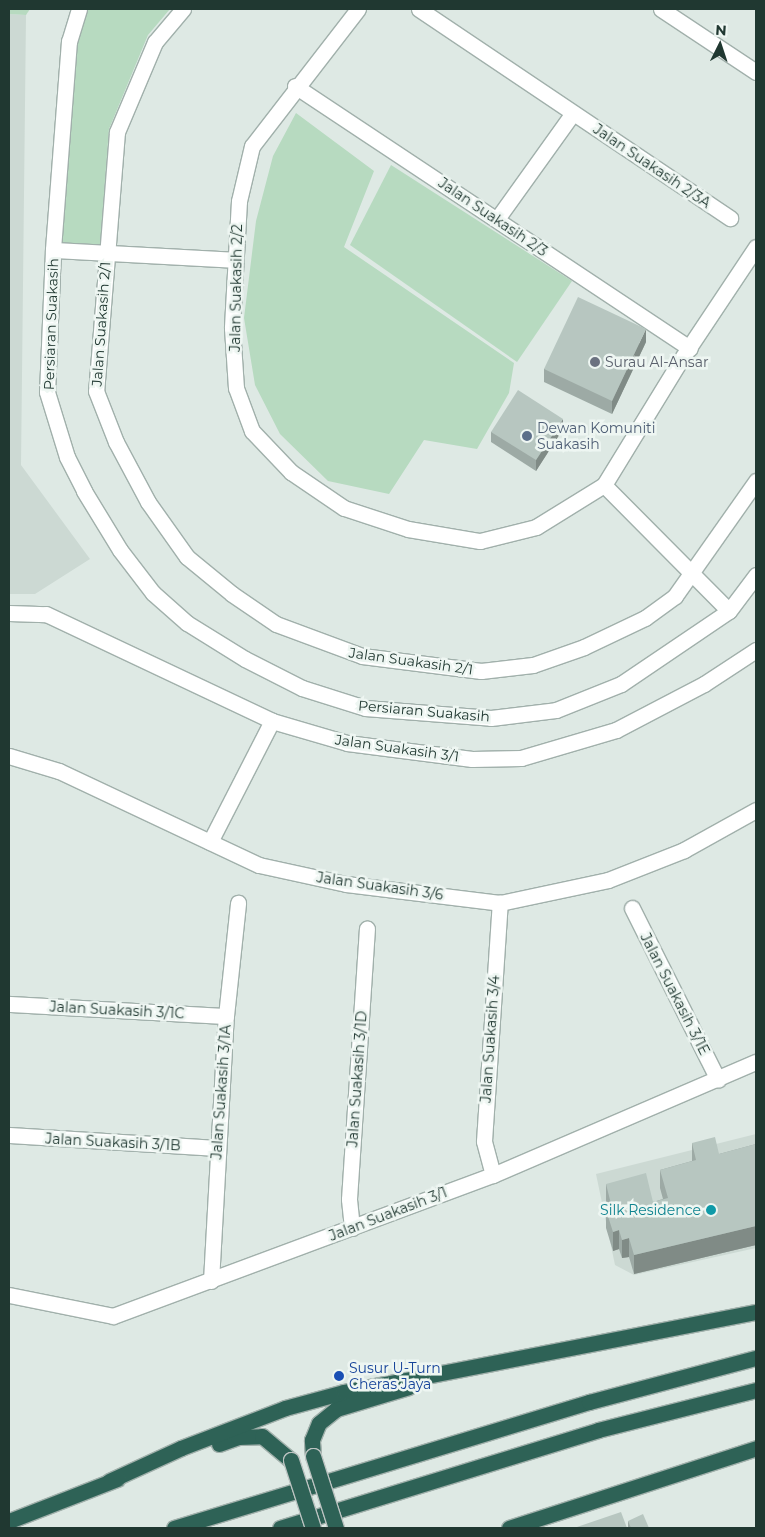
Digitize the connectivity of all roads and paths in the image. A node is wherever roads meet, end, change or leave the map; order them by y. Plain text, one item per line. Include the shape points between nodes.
1 (79, 9) edge
2 (183, 9) edge
3 (358, 9) edge
4 (418, 9) edge
5 (661, 9) edge
6 (756, 72) edge
7 (295, 86) junction
8 (573, 113) junction
9 (730, 218) dead end
10 (496, 219) junction
11 (756, 247) edge
12 (53, 250) junction
13 (106, 252) junction
14 (235, 260) junction
15 (690, 348) junction
16 (756, 481) edge
17 (604, 485) junction
18 (756, 575) edge
19 (691, 576) junction
20 (729, 611) junction
21 (9, 613) edge
22 (756, 650) edge
23 (272, 721) junction
24 (9, 756) edge
25 (756, 810) edge
26 (210, 842) junction
27 (238, 903) dead end
28 (500, 903) junction
29 (632, 908) dead end
30 (366, 929) dead end
31 (9, 1004) edge
32 (226, 1016) junction
33 (756, 1062) edge
34 (718, 1080) junction
35 (9, 1135) edge
36 (218, 1148) junction
37 (493, 1175) junction
38 (352, 1228) junction
39 (211, 1281) junction
40 (9, 1295) edge
41 (756, 1312) edge
42 (756, 1358) edge
43 (477, 1367) junction
44 (756, 1390) edge
45 (756, 1448) edge
46 (109, 1481) junction
47 (9, 1521) edge
48 (174, 1528) edge
49 (280, 1528) edge
50 (313, 1528) edge
51 (336, 1528) edge
52 (509, 1528) edge

1 - 12 street, Persiaran Suakasih via 69,41
2 - 13 street, Jalan Suakasih 2/1 via 155,42 117,132
3 - 7 street, Jalan Suakasih 2/2
4 - 8 street, Jalan Suakasih 2/3A
5 - 6 street
7 - 10 street, Jalan Suakasih 2/3
7 - 14 street, Jalan Suakasih 2/2 via 252,146 239,201
8 - 9 street, Jalan Suakasih 2/3A
8 - 10 street
10 - 15 street, Jalan Suakasih 2/3
11 - 15 street, Jalan Suakasih 2/2
12 - 13 street
12 - 20 street, Persiaran Suakasih via 48,392 67,457 120,550 153,593 187,623 245,659 302,688 365,708 491,718 556,710 621,684
13 - 14 street
13 - 19 street, Jalan Suakasih 2/1 via 96,391 116,442 148,502 187,557 276,624 362,656 481,671 524,666 584,647 646,618 675,596
14 - 17 street, Jalan Suakasih 2/2 via 232,328 236,388 252,431 291,472 344,508 408,529 480,541 536,527
15 - 17 street, Jalan Suakasih 2/2
16 - 19 street, Jalan Suakasih 2/1
17 - 19 street
18 - 20 street, Persiaran Suakasih
19 - 20 street
21 - 23 street, Jalan Suakasih 3/1 via 46,614
22 - 23 street, Jalan Suakasih 3/1 via 704,684 616,730 521,758 472,759 347,743
23 - 26 street
24 - 26 street, Jalan Suakasih 3/6 via 59,771
25 - 28 street, Jalan Suakasih 3/6 via 684,850 608,880
26 - 28 street, Jalan Suakasih 3/6 via 259,865 346,884
27 - 32 street, Jalan Suakasih 3/1A
28 - 37 street, Jalan Suakasih 3/4 via 484,1141
29 - 34 street, Jalan Suakasih 3/1E
30 - 38 street, Jalan Suakasih 3/1D via 349,1199
31 - 32 street, Jalan Suakasih 3/1C
32 - 36 street, Jalan Suakasih 3/1A
33 - 34 street, Jalan Suakasih 3/1
34 - 37 street, Jalan Suakasih 3/1
35 - 36 street, Jalan Suakasih 3/1B
36 - 39 street, Jalan Suakasih 3/1A
37 - 38 street, Jalan Suakasih 3/1
38 - 39 street, Jalan Suakasih 3/1
39 - 40 street, Jalan Suakasih 3/1 via 113,1316
41 - 43 highway
42 - 48 highway via 589,1402
43 - 46 highway via 344,1392 285,1408 181,1448
43 - 51 highway, bridge via 336,1410 319,1423 312,1440 313,1456
44 - 49 highway via 598,1430
45 - 52 highway
46 - 47 highway
46 - 50 highway, bridge via 238,1437 262,1436 291,1460

